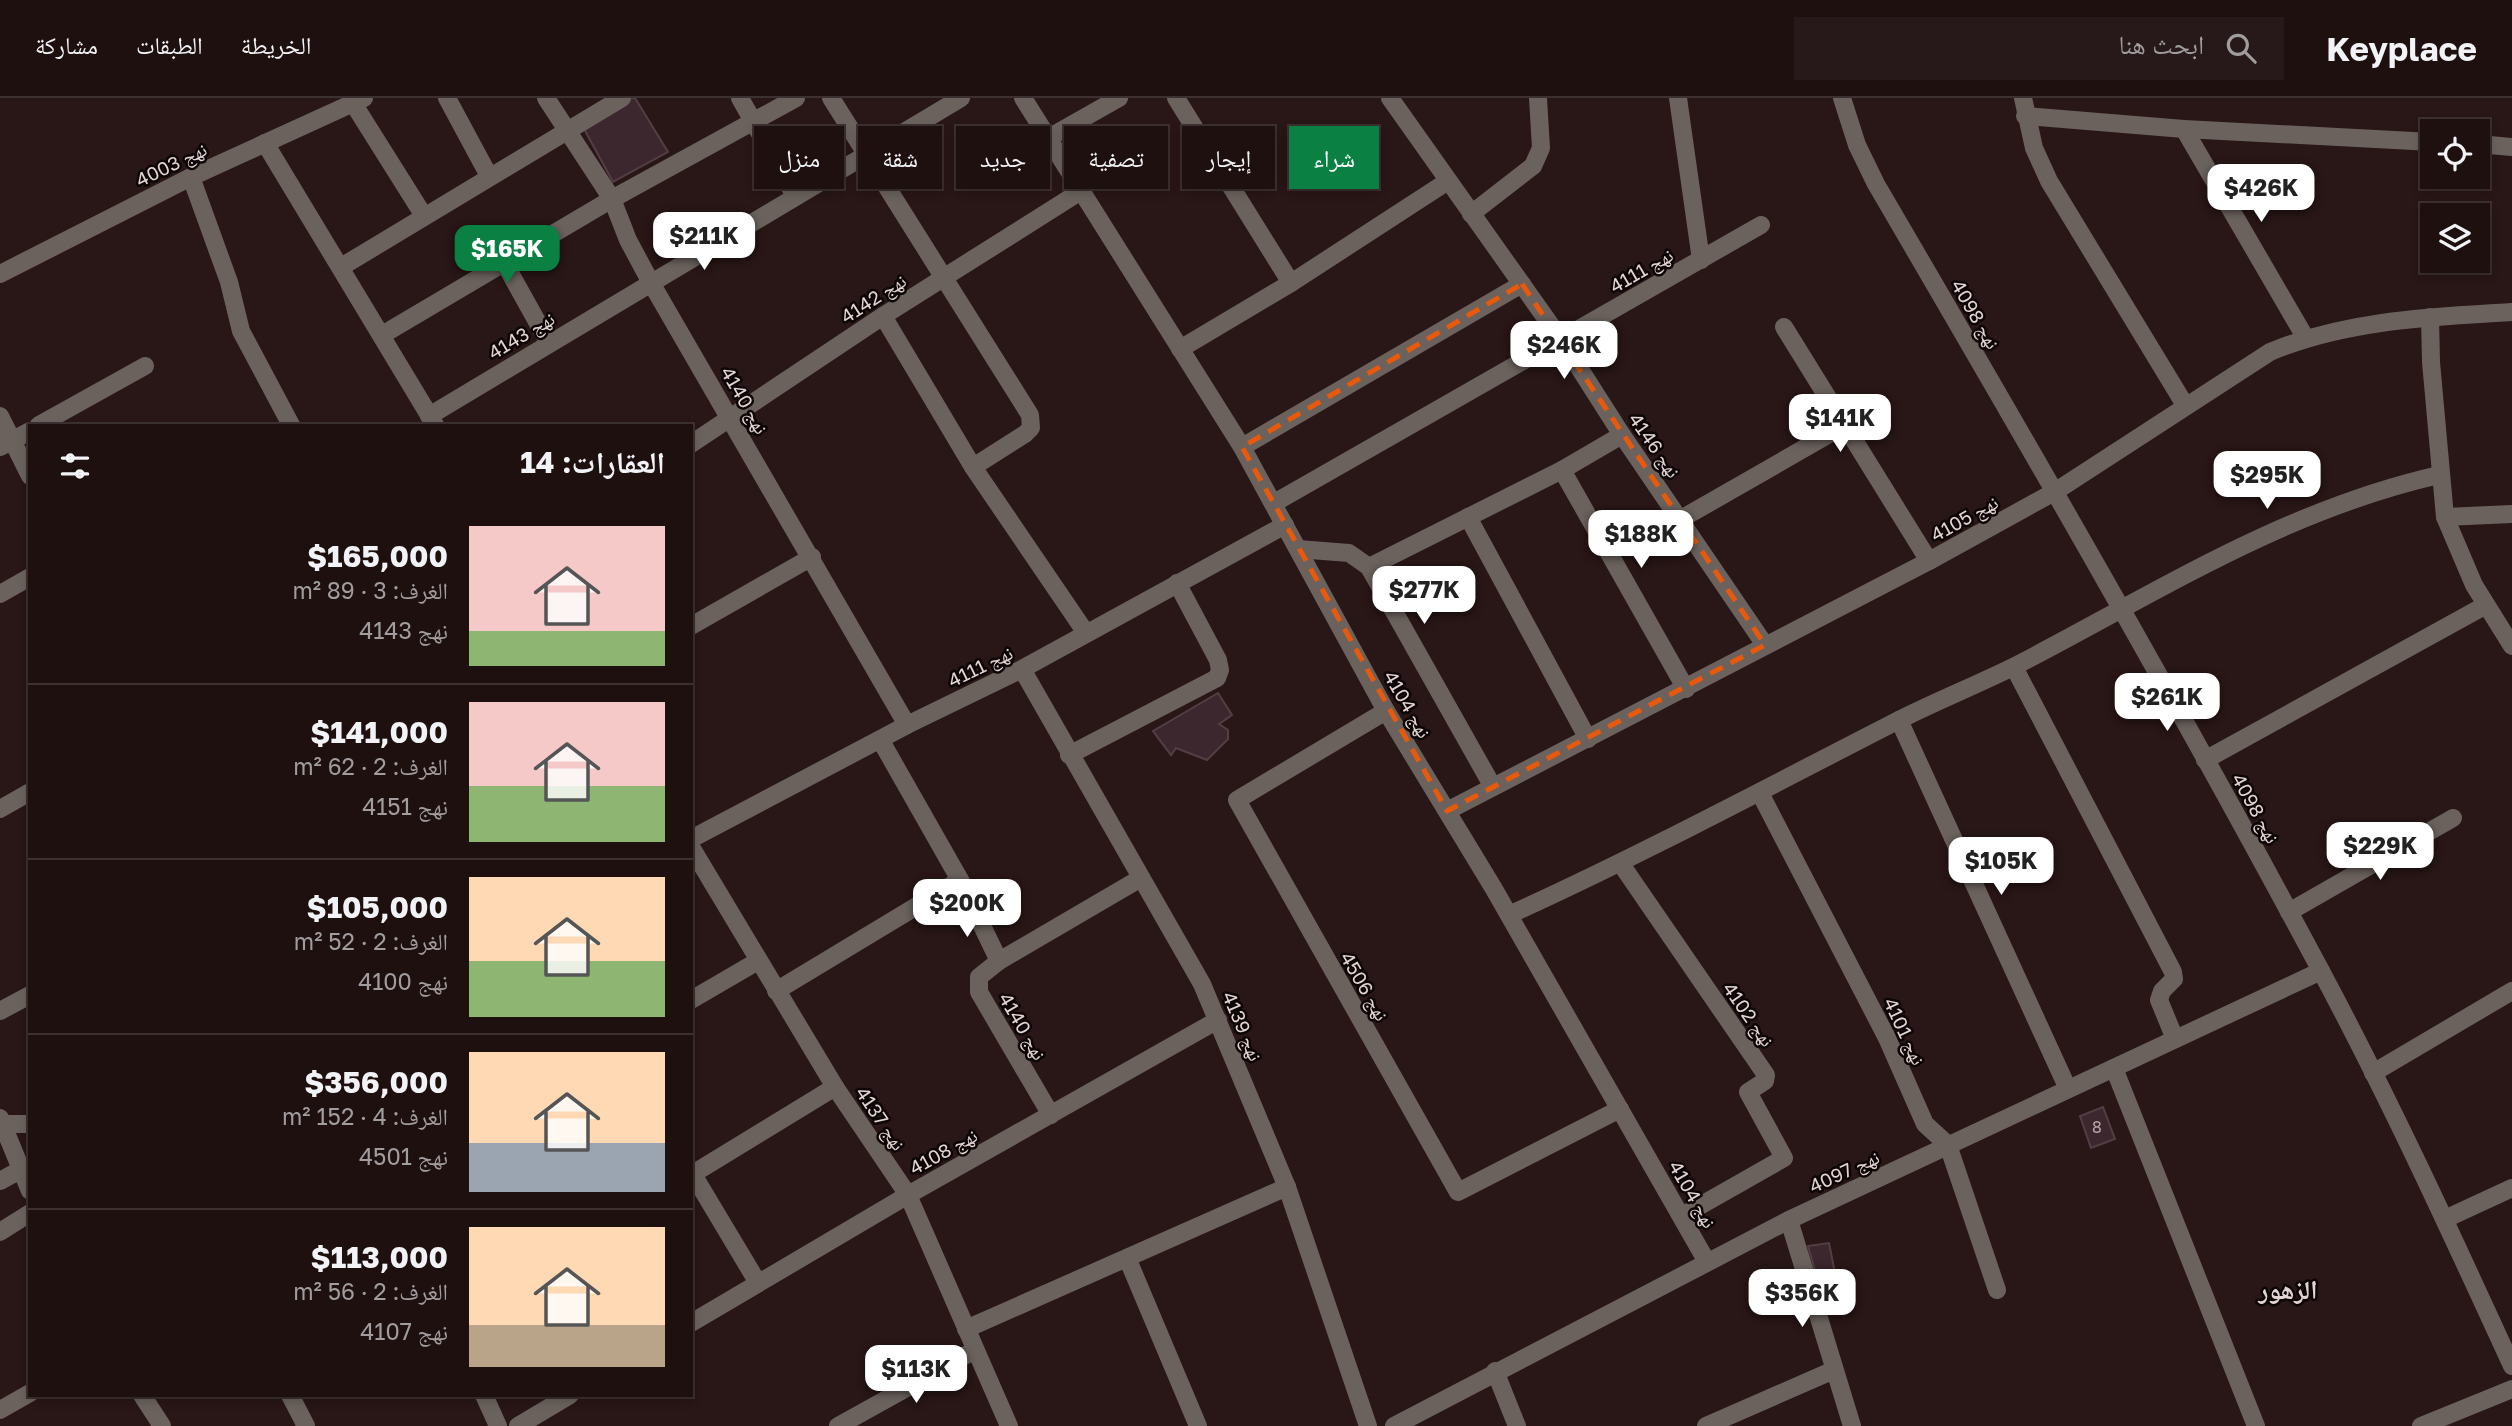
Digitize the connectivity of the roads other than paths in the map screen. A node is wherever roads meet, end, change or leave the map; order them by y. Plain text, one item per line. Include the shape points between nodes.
1 (447, 98) edge
2 (546, 98) edge
3 (622, 98) edge
4 (740, 98) edge
5 (796, 98) edge
6 (831, 98) edge
7 (961, 98) edge
8 (1023, 98) edge
9 (1119, 98) edge
10 (1176, 98) edge
11 (1390, 98) edge
12 (1538, 98) edge
13 (1678, 98) edge
14 (1842, 98) edge
15 (2022, 98) edge
16 (358, 101) edge
17 (934, 105) edge
18 (2025, 117) junction
19 (753, 121) junction
20 (905, 126) edge
21 (1042, 126) edge
22 (2184, 129) junction
23 (566, 131) junction
24 (1050, 137) joint
25 (2420, 141) edge
26 (265, 143) junction
27 (858, 143) edge
28 (2490, 145) edge
29 (2512, 147) edge
30 (858, 159) edge
31 (489, 176) junction
32 (191, 177) junction
33 (1448, 181) junction
34 (887, 189) edge
35 (1081, 191) junction
36 (795, 196) junction
37 (612, 199) junction
38 (1472, 214) junction
39 (424, 216) junction
40 (1761, 225) dead end
41 (1701, 260) junction
42 (505, 264) junction
43 (341, 267) junction
44 (0, 274) edge
45 (945, 277) junction
46 (650, 281) junction
47 (1291, 283) junction
48 (1522, 284) junction
49 (2512, 312) edge
50 (883, 316) junction
51 (2430, 317) junction
52 (1784, 327) dead end
53 (382, 335) junction
54 (2305, 337) junction
55 (1562, 341) junction
56 (549, 343) junction
57 (1180, 349) junction
58 (145, 366) dead end
59 (2185, 405) junction
60 (0, 416) edge
61 (732, 419) junction
62 (432, 420) edge
63 (41, 424) edge
64 (290, 424) edge
65 (1845, 425) junction
66 (28, 432) edge
67 (1622, 435) junction
68 (693, 443) edge
69 (6, 444) edge
70 (1242, 447) junction
71 (973, 467) junction
72 (1562, 470) junction
73 (28, 473) edge
74 (2439, 475) junction
75 (2056, 491) junction
76 (1274, 503) junction
77 (2512, 514) edge
78 (1468, 517) junction
79 (2445, 517) junction
80 (1681, 519) junction
81 (1285, 525) junction
82 (1298, 549) junction
83 (812, 557) junction
84 (1929, 561) junction
85 (1369, 567) junction
86 (28, 578) edge
87 (1177, 583) junction
88 (0, 594) edge
89 (2486, 605) junction
90 (2120, 611) junction
91 (693, 625) edge
92 (1086, 633) junction
93 (1765, 645) junction
94 (2512, 646) edge
95 (2014, 667) junction
96 (1022, 669) junction
97 (1686, 689) junction
98 (1386, 710) junction
99 (1899, 720) junction
100 (907, 725) junction
101 (1588, 739) junction
102 (881, 741) junction
103 (1069, 755) junction
104 (2205, 760) junction
105 (1493, 787) junction
106 (28, 793) edge
107 (1760, 793) junction
108 (0, 809) edge
109 (1447, 811) junction
110 (2453, 818) dead end
111 (693, 838) edge
112 (693, 850) edge
113 (1621, 864) junction
114 (1140, 878) junction
115 (960, 880) junction
116 (2288, 912) junction
117 (1509, 915) junction
118 (758, 961) junction
119 (999, 961) junction
120 (2321, 971) junction
121 (776, 991) junction
122 (2512, 991) edge
123 (28, 996) edge
124 (693, 999) edge
125 (0, 1011) edge
126 (1218, 1020) junction
127 (2175, 1039) junction
128 (2114, 1068) junction
129 (2373, 1073) junction
130 (835, 1087) junction
131 (2068, 1089) junction
132 (1620, 1109) junction
133 (1051, 1115) junction
134 (1, 1121) edge
135 (28, 1124) edge
136 (1948, 1145) junction
137 (20, 1170) junction
138 (693, 1172) edge
139 (693, 1175) edge
140 (0, 1181) edge
141 (28, 1187) edge
142 (1287, 1187) junction
143 (2512, 1188) edge
144 (908, 1195) junction
145 (28, 1214) edge
146 (1682, 1216) junction
147 (2445, 1219) junction
148 (1789, 1220) junction
149 (0, 1232) edge
150 (1128, 1260) junction
151 (1707, 1262) junction
152 (758, 1283) junction
153 (1997, 1290) dead end
154 (693, 1322) edge
155 (966, 1329) junction
156 (975, 1350) junction
157 (2512, 1366) edge
158 (1834, 1370) junction
159 (1495, 1371) junction
160 (2512, 1389) edge
161 (28, 1394) edge
162 (143, 1397) edge
163 (291, 1397) edge
164 (485, 1397) edge
165 (567, 1397) edge
166 (0, 1410) edge
167 (162, 1426) edge
168 (306, 1426) edge
169 (498, 1426) edge
170 (517, 1426) edge
171 (838, 1426) edge
172 (1009, 1426) edge
173 (1198, 1426) edge
174 (1368, 1426) edge
175 (1394, 1426) edge
176 (1517, 1426) edge
177 (1706, 1426) edge
178 (1852, 1426) edge
179 (2256, 1426) edge
180 (2421, 1426) edge

1 - 31 street
2 - 23 street, نهج 4140
3 - 23 street
4 - 19 street
5 - 19 street
6 - 27 street
7 - 17 street, نهج 4143
8 - 21 street, نهج 4104
9 - 24 street
10 - 47 street
11 - 33 street, نهج 4146
12 - 38 street via 1539,156 1533,166
13 - 41 street, نهج 4111
14 - 75 street, نهج 4098 via 1876,184
15 - 18 street
16 - 26 street, نهج 4003
16 - 39 street
17 - 20 street, نهج 4143
18 - 22 street
18 - 59 street via 2049,181
19 - 36 street
19 - 37 street
22 - 25 street
22 - 54 street
23 - 31 street
23 - 37 street, نهج 4140
24 - 35 street, نهج 4104
26 - 32 street, نهج 4003
26 - 43 street
28 - 29 street
30 - 36 street, نهج 4143
31 - 39 street
32 - 44 street, نهج 4003
32 - 64 street via 229,282 241,331
33 - 38 street, نهج 4146
33 - 47 street
34 - 45 street
35 - 45 street, نهج 4142
35 - 57 street, نهج 4104
36 - 46 street, نهج 4143
37 - 42 street
37 - 46 street, نهج 4140
38 - 48 street, نهج 4146
39 - 43 street
40 - 41 street, نهج 4111
41 - 55 street, نهج 4111
42 - 53 street
42 - 56 street
43 - 53 street
45 - 50 street, نهج 4142
45 - 71 street via 1032,421 1025,434
46 - 56 street, نهج 4143
46 - 61 street, نهج 4140
47 - 57 street
48 - 55 street, نهج 4146
48 - 70 street
49 - 51 street, نهج 4105
50 - 61 street, نهج 4142
50 - 71 street
51 - 54 street, نهج 4105
51 - 74 street
52 - 65 street
53 - 62 street
54 - 59 street, نهج 4105 via 2270,352
55 - 67 street, نهج 4146
55 - 76 street, نهج 4111
56 - 62 street, نهج 4143
57 - 70 street, نهج 4104
58 - 63 street
59 - 75 street, نهج 4105
60 - 69 street
61 - 68 street, نهج 4142
61 - 83 street, نهج 4140
65 - 80 street
65 - 84 street
66 - 69 street
67 - 72 street
67 - 80 street, نهج 4146
69 - 73 street
70 - 76 street, نهج 4104
71 - 92 street
72 - 78 street
72 - 97 street
74 - 79 street
74 - 90 street via 2323,508 2264,534
75 - 84 street, نهج 4105
75 - 90 street, نهج 4098
76 - 81 street, نهج 4104
77 - 79 street
78 - 85 street
78 - 101 street
79 - 89 street
80 - 93 street, نهج 4146
81 - 82 street, نهج 4104
81 - 87 street, نهج 4111
82 - 85 street via 1349,554
82 - 98 street, نهج 4104
83 - 91 street
83 - 100 street, نهج 4140
84 - 93 street, نهج 4105
85 - 105 street
86 - 88 street
87 - 92 street, نهج 4111
87 - 103 street via 1218,660 1217,678
89 - 94 street
89 - 104 street
90 - 95 street
90 - 104 street, نهج 4098
92 - 96 street, نهج 4111
93 - 97 street, نهج 4105
95 - 99 street
95 - 127 street via 2173,972 2174,979 2159,1000
96 - 100 street, نهج 4111
96 - 103 street, نهج 4139
97 - 101 street, نهج 4105
98 - 109 street, نهج 4104
98 - 132 street, نهج 4506 via 1237,800 1458,1192
99 - 107 street
99 - 131 street
100 - 102 street, نهج 4111
101 - 105 street, نهج 4105
102 - 111 street, نهج 4111
102 - 115 street
103 - 114 street, نهج 4139
104 - 116 street, نهج 4098
105 - 109 street, نهج 4105
106 - 108 street
107 - 113 street
107 - 136 street, نهج 4101 via 1925,1124
109 - 117 street, نهج 4104
110 - 116 street
112 - 118 street, نهج 4137
113 - 117 street
113 - 146 street, نهج 4102 via 1766,1075 1765,1081 1748,1092 1784,1158
114 - 119 street
114 - 126 street, نهج 4139
115 - 119 street
115 - 121 street
116 - 120 street, نهج 4098
117 - 132 street, نهج 4104
118 - 121 street, نهج 4137
118 - 124 street
119 - 133 street, نهج 4140 via 979,977 979,992
120 - 127 street, نهج 4097
120 - 129 street, نهج 4098
121 - 130 street, نهج 4137
122 - 129 street
123 - 125 street
126 - 133 street, نهج 4108
126 - 142 street, نهج 4139
127 - 128 street, نهج 4097
128 - 131 street, نهج 4097
128 - 179 street
129 - 147 street, نهج 4098
130 - 138 street
130 - 144 street, نهج 4137
131 - 136 street, نهج 4097
132 - 146 street, نهج 4104
133 - 144 street, نهج 4108
134 - 135 street
134 - 137 street
136 - 148 street, نهج 4097
136 - 153 street, نهج 4101
137 - 140 street
137 - 141 street
139 - 152 street
142 - 150 street
142 - 174 street, نهج 4139
143 - 147 street
144 - 152 street, نهج 4108
144 - 155 street, نهج 4137
145 - 149 street
146 - 151 street, نهج 4104
147 - 157 street, نهج 4098
148 - 151 street, نهج 4097
148 - 158 street
150 - 155 street
150 - 173 street
151 - 159 street, نهج 4097
152 - 154 street, نهج 4108
155 - 156 street, نهج 4137
156 - 171 street
156 - 172 street, نهج 4137
158 - 177 street
158 - 178 street
159 - 175 street, نهج 4097
159 - 176 street
160 - 180 street
161 - 166 street
162 - 167 street
163 - 168 street
164 - 169 street
165 - 170 street

